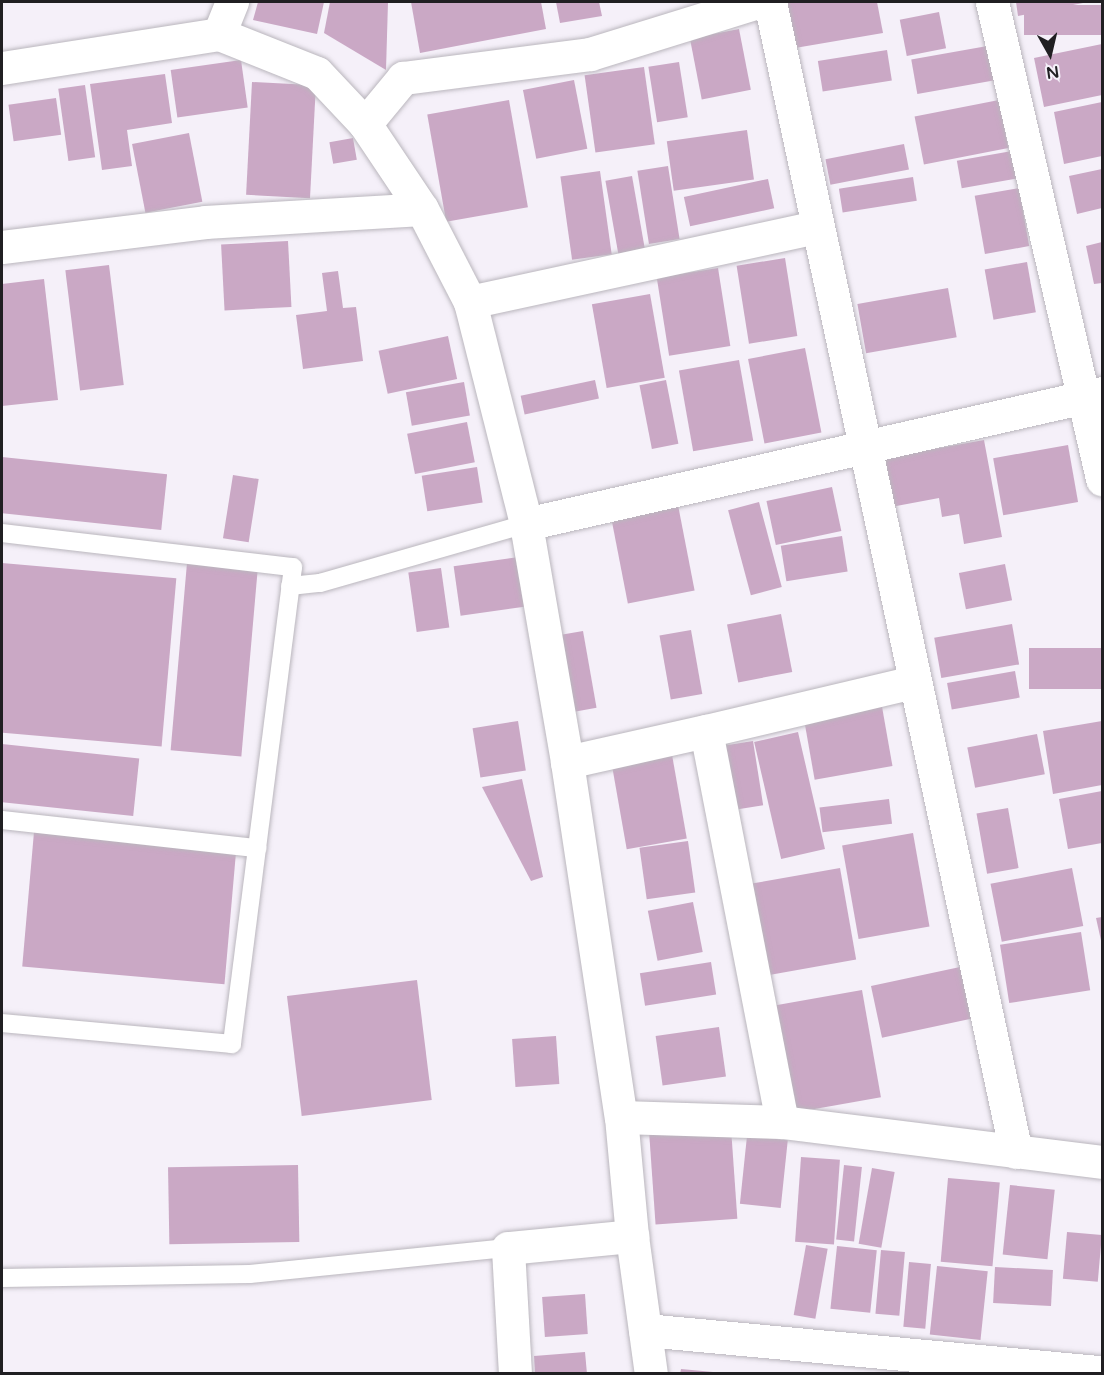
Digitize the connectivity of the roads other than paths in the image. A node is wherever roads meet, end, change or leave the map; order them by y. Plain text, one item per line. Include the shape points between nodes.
1 (232, 2) edge
2 (758, 2) edge
3 (770, 2) edge
4 (992, 2) edge
5 (219, 34) junction
6 (2, 68) edge
7 (366, 124) junction
8 (422, 208) junction
9 (818, 226) junction
10 (2, 247) edge
11 (470, 302) junction
12 (1093, 395) edge
13 (864, 447) junction
14 (1102, 480) edge
15 (526, 524) junction
16 (2, 533) edge
17 (290, 586) junction
18 (914, 682) junction
19 (706, 731) junction
20 (567, 762) junction
21 (2, 820) edge
22 (257, 848) junction
23 (2, 1023) edge
24 (621, 1118) junction
25 (782, 1122) junction
26 (1016, 1152) junction
27 (1102, 1162) edge
28 (632, 1236) junction
29 (508, 1248) junction
30 (2, 1278) edge
31 (645, 1330) junction
32 (1102, 1372) edge
33 (515, 1374) edge
34 (651, 1374) edge

1 - 5 street
2 - 7 street via 590,54 403,78
3 - 9 street
4 - 12 street
5 - 6 street
5 - 7 street via 317,73
7 - 8 street
8 - 10 street via 205,222
8 - 11 street
9 - 11 street
9 - 13 street
11 - 15 street
12 - 13 street
12 - 14 street
13 - 15 street
13 - 18 street
15 - 17 lane via 320,583
15 - 20 street
16 - 17 lane via 293,567
17 - 22 lane
18 - 19 street
18 - 26 street
19 - 20 street
19 - 25 street
20 - 24 street
21 - 22 lane
22 - 23 lane via 232,1044
24 - 25 street
24 - 28 street
25 - 26 street
26 - 27 street
28 - 29 street
28 - 31 street
29 - 30 lane via 250,1274
29 - 33 street
31 - 32 street
31 - 34 street

